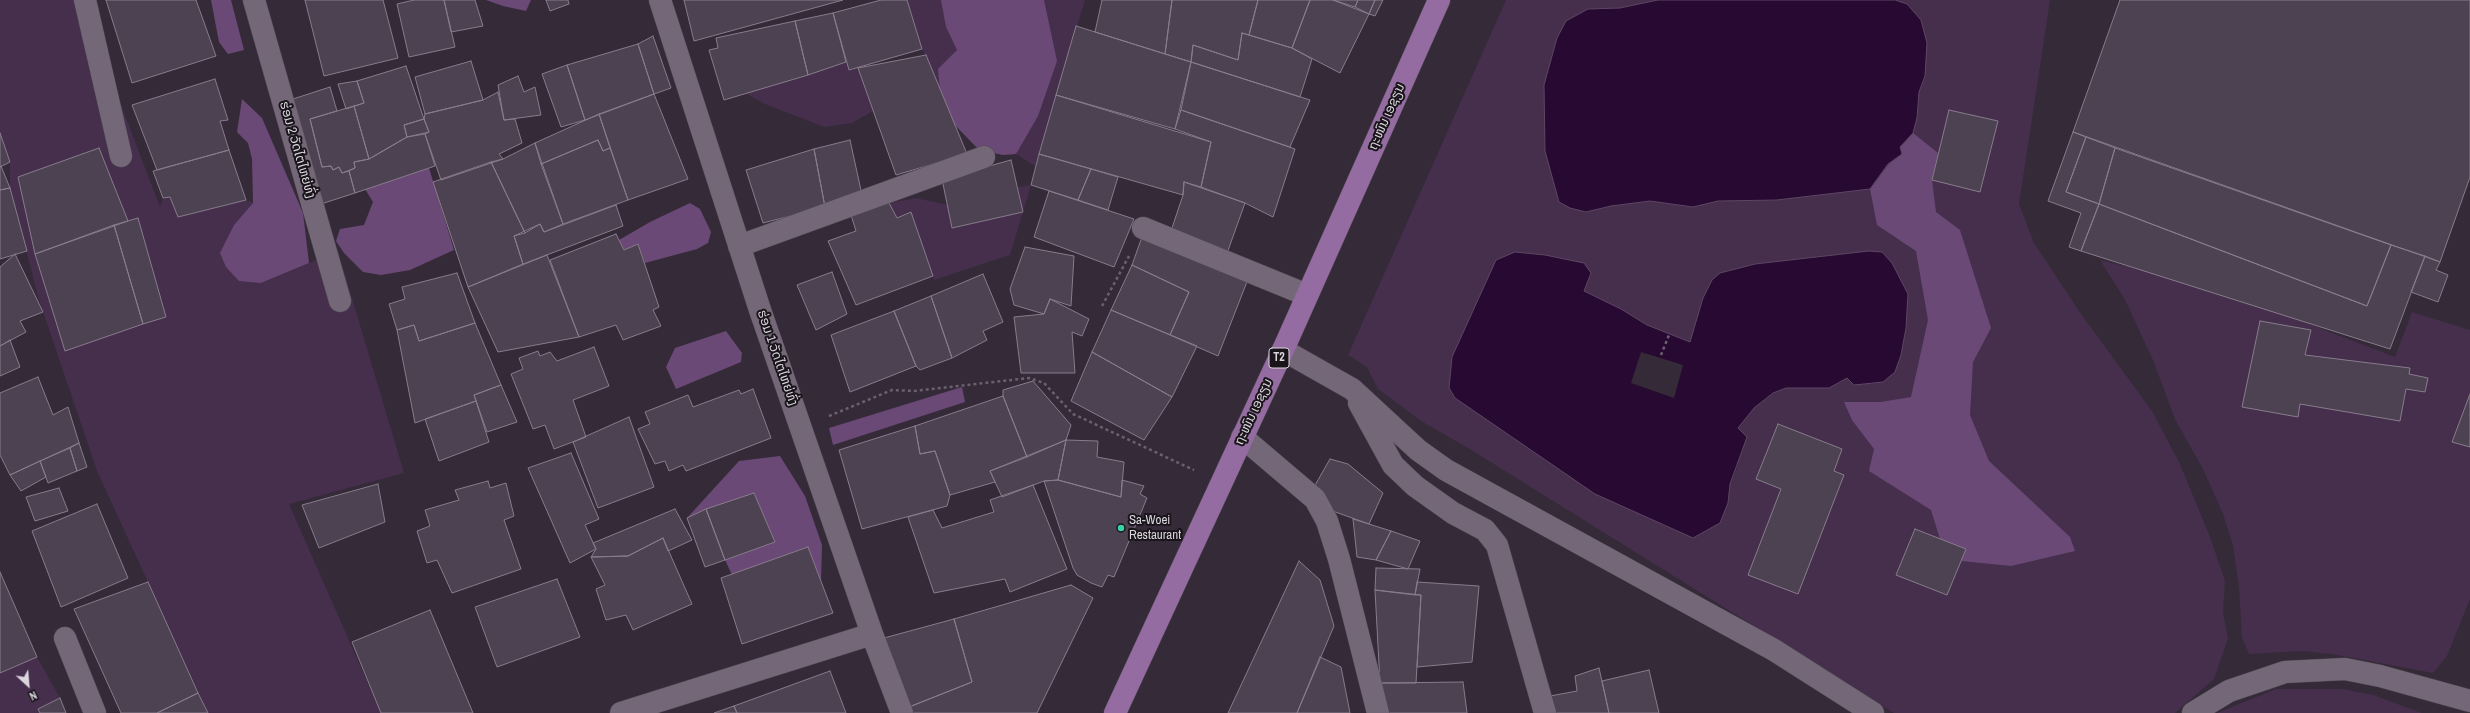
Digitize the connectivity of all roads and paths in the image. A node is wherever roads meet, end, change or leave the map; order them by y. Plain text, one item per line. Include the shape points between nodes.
1 (85, 0) edge
2 (254, 0) edge
3 (660, 0) edge
4 (1439, 0) edge
5 (121, 156) dead end
6 (984, 158) dead end
7 (1143, 228) joint
8 (740, 246) junction
9 (1307, 295) junction
10 (340, 301) dead end
11 (1102, 306) dead end
12 (1669, 335) dead end
13 (1283, 350) junction
14 (1661, 355) dead end
15 (1352, 389) junction
16 (801, 427) junction
17 (1242, 437) junction
18 (1221, 482) junction
19 (872, 634) junction
20 (65, 638) dead end
21 (2470, 701) edge
22 (95, 713) edge
23 (620, 713) edge
24 (902, 713) edge
25 (1114, 713) edge
26 (1378, 713) edge
27 (1546, 713) edge
28 (1873, 713) edge
29 (2193, 713) edge

1 - 5 street
2 - 10 street, ຮ່ອມ 2 ວັດໄຕໄຫຍ່ທົ່ງ
3 - 8 street, ຮ່ອມ 1 ວັດໄຕໄຫຍ່ທົ່ງ
4 - 9 main road, ຖະໜົນ ເອຊຽນ / T2
6 - 8 street
7 - 9 street
7 - 11 path
8 - 16 street, ຮ່ອມ 1 ວັດໄຕໄຫຍ່ທົ່ງ
9 - 13 main road, ຖະໜົນ ເອຊຽນ / T2
12 - 14 path
13 - 15 street
13 - 17 main road, ຖະໜົນ ເອຊຽນ / T2
15 - 27 street via 1393,465 1422,491 1453,513 1485,530 1497,545
15 - 28 street via 1418,450 1446,470 1774,650
16 - 18 path via 892,390 914,391 1029,378 1044,383 1073,414
16 - 19 street, ຮ່ອມ 1 ວັດໄຕໄຫຍ່ທົ່ງ
17 - 18 main road, ຖະໜົນ ເອຊຽນ / T2
17 - 26 street via 1315,498 1339,559
18 - 25 main road, ຖະໜົນ ເອຊຽນ / T2
19 - 23 street
19 - 24 street, ຮ່ອມ 1 ວັດໄຕໄຫຍ່ທົ່ງ
20 - 22 street
21 - 29 street via 2345,669 2285,672 2229,691

